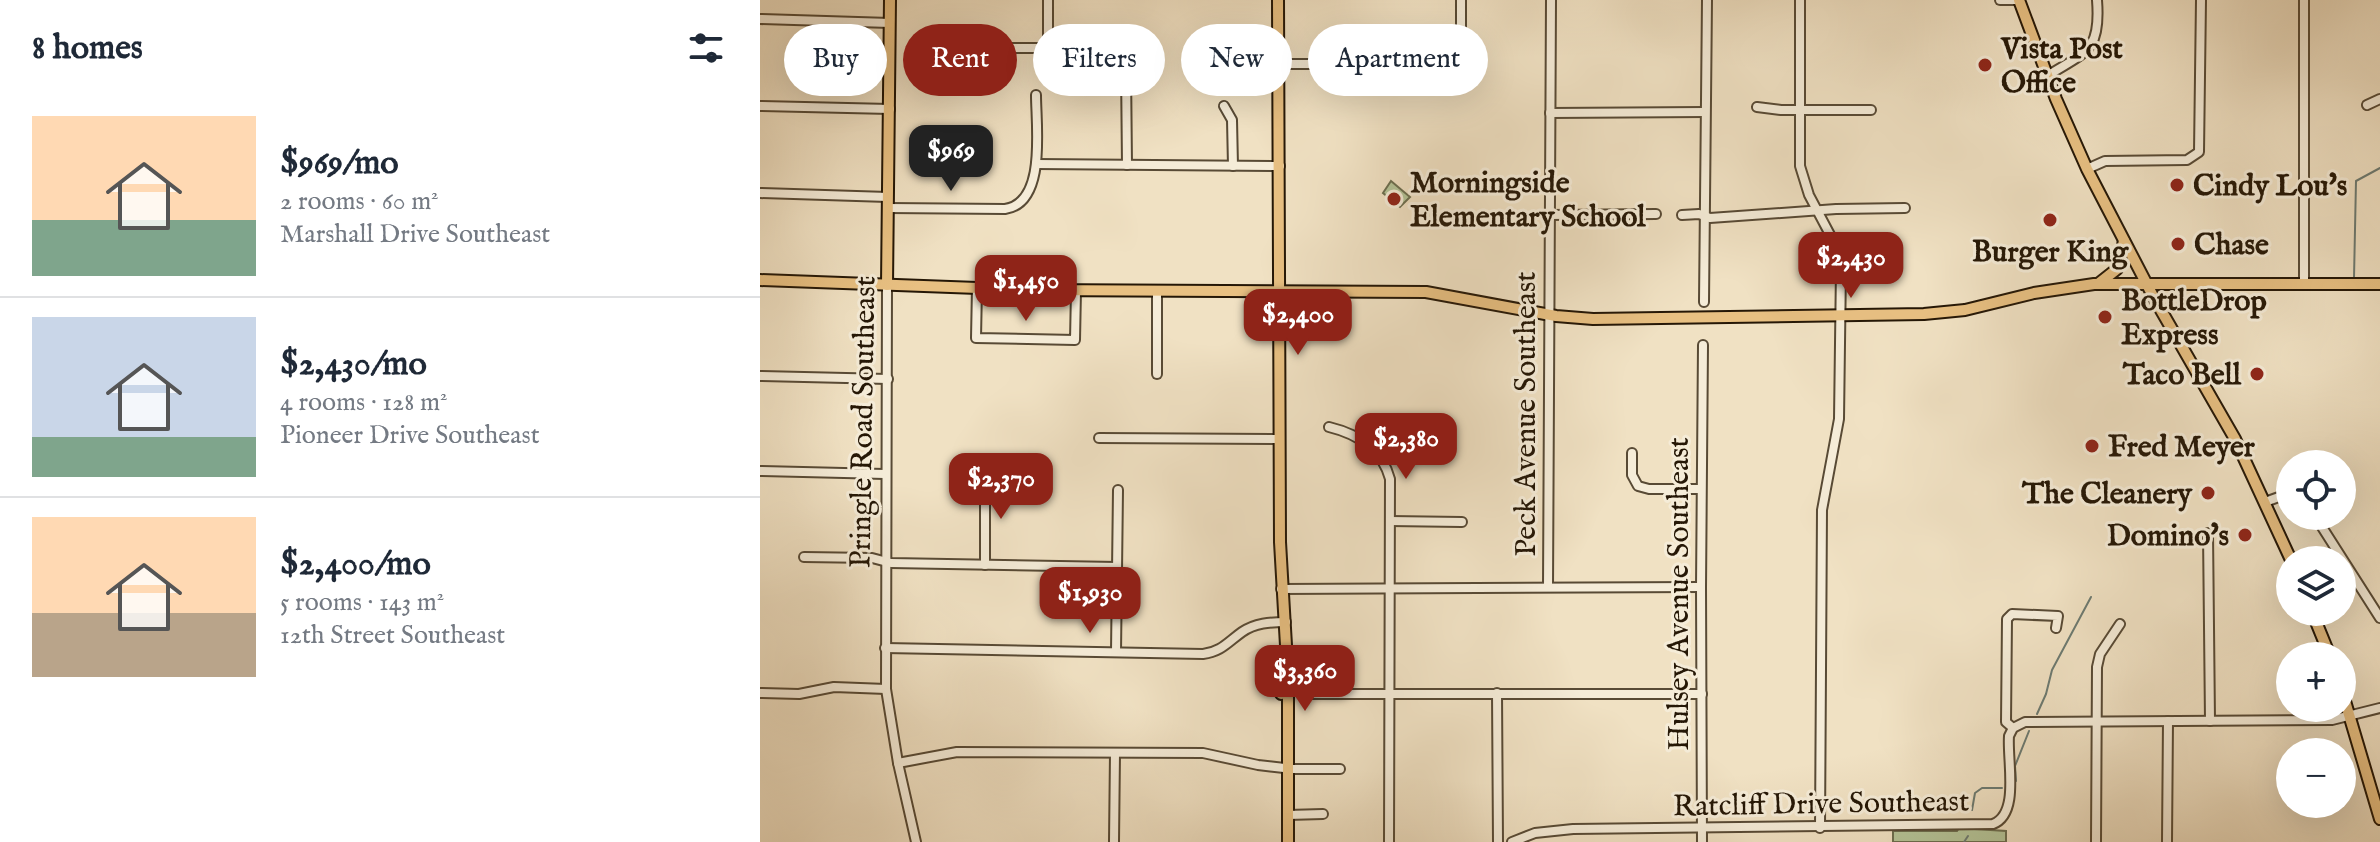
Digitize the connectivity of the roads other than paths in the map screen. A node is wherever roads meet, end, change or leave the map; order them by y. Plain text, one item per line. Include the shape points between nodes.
1 (890, 0) edge
2 (1048, 0) edge
3 (1278, 0) edge
4 (1461, 0) edge
5 (1551, 0) edge
6 (1707, 0) edge
7 (1800, 0) edge
8 (2000, 0) edge
9 (2020, 0) edge
10 (2097, 0) edge
11 (2201, 0) edge
12 (2304, 0) edge
13 (760, 19) edge
14 (890, 23) junction
15 (1278, 24) edge
16 (1017, 48) edge
17 (1292, 64) edge
18 (2047, 76) junction
19 (1036, 96) edge
20 (1126, 96) edge
21 (1279, 96) edge
22 (2380, 99) edge
23 (2367, 105) dead end
24 (760, 106) edge
25 (1224, 106) dead end
26 (1757, 107) dead end
27 (890, 109) junction
28 (1799, 110) junction
29 (1871, 110) dead end
30 (1705, 112) junction
31 (1550, 113) junction
32 (1036, 164) junction
33 (1127, 165) junction
34 (1233, 166) junction
35 (1280, 166) junction
36 (2087, 169) junction
37 (760, 193) edge
38 (888, 202) junction
39 (1905, 208) dead end
40 (1819, 211) junction
41 (1656, 214) dead end
42 (1549, 215) junction
43 (1682, 215) dead end
44 (1705, 217) junction
45 (2124, 241) junction
46 (760, 280) edge
47 (2098, 284) junction
48 (2147, 284) junction
49 (2304, 284) junction
50 (2380, 284) edge
51 (887, 285) junction
52 (977, 288) junction
53 (1076, 290) junction
54 (1157, 291) junction
55 (1280, 291) junction
56 (1704, 302) dead end
57 (1549, 315) junction
58 (1841, 317) junction
59 (1703, 345) dead end
60 (1157, 374) dead end
61 (760, 376) edge
62 (888, 379) junction
63 (1329, 427) dead end
64 (1099, 438) dead end
65 (1280, 439) junction
66 (1393, 440) dead end
67 (1632, 453) dead end
68 (1379, 455) junction
69 (760, 471) edge
70 (885, 474) junction
71 (985, 476) dead end
72 (1701, 489) junction
73 (1118, 490) dead end
74 (2276, 498) edge
75 (2265, 502) junction
76 (1390, 521) junction
77 (1462, 522) dead end
78 (2324, 530) edge
79 (2208, 533) dead end
80 (2285, 546) edge
81 (804, 557) dead end
82 (884, 561) junction
83 (985, 565) junction
84 (1117, 567) junction
85 (1548, 587) junction
86 (1701, 587) junction
87 (1281, 589) junction
88 (1389, 589) junction
89 (2380, 618) edge
90 (1282, 622) junction
91 (2120, 624) dead end
92 (2056, 628) dead end
93 (885, 648) junction
94 (1116, 652) junction
95 (886, 689) junction
96 (760, 693) edge
97 (1497, 693) junction
98 (1310, 694) dead end
99 (1389, 694) junction
100 (1702, 694) junction
101 (2380, 708) edge
102 (2356, 714) edge
103 (2276, 720) edge
104 (2095, 721) junction
105 (2168, 721) junction
106 (2210, 721) junction
107 (2353, 722) edge
108 (2013, 728) junction
109 (1115, 753) junction
110 (898, 763) junction
111 (1284, 767) junction
112 (1340, 769) dead end
113 (1323, 814) dead end
114 (1288, 815) junction
115 (2380, 819) edge
116 (1702, 828) junction
117 (1820, 828) junction
118 (1621, 829) junction
119 (916, 842) edge
120 (1114, 842) edge
121 (1281, 842) edge
122 (1288, 842) edge
123 (1389, 842) edge
124 (1498, 842) edge
125 (1512, 842) edge
126 (1621, 842) edge
127 (1702, 842) edge
128 (2096, 842) edge
129 (2167, 842) edge

1 - 14 main road, Pringle Road Southeast
2 - 16 street via 1048,42 1039,49
3 - 15 main road
4 - 17 street via 1461,64
5 - 31 street, Peck Avenue Southeast
6 - 30 street
7 - 28 street
8 - 9 street
9 - 18 main road
10 - 18 street via 2099,30 2094,42
11 - 36 street via 2196,156 2105,161
12 - 49 street
13 - 14 street
14 - 27 main road, Pringle Road Southeast
18 - 36 main road
19 - 32 street
20 - 33 street
21 - 35 main road
22 - 23 street
24 - 27 street
25 - 34 street via 1232,120
26 - 28 street
27 - 38 main road, Pringle Road Southeast
28 - 29 street
28 - 40 street via 1801,174
30 - 31 street
30 - 44 street
31 - 42 street, Peck Avenue Southeast
32 - 33 street
32 - 38 street via 1029,193 1021,204 1005,209
33 - 34 street
34 - 35 street
35 - 55 main road
36 - 45 main road
37 - 38 street
38 - 51 main road, Pringle Road Southeast
39 - 40 street
40 - 44 street
40 - 58 street via 1840,256
41 - 42 street
42 - 57 street, Peck Avenue Southeast
43 - 44 street
44 - 56 street
45 - 47 main road via 2117,269
45 - 48 main road
46 - 51 main road
47 - 48 main road
47 - 58 main road via 1947,312
48 - 49 main road
48 - 75 main road
49 - 50 main road
51 - 52 main road
51 - 62 street, Pringle Road Southeast
52 - 53 main road
52 - 53 street via 976,338 1075,340
53 - 54 main road
54 - 55 main road
54 - 60 street
55 - 57 main road via 1438,293
55 - 65 main road
57 - 58 main road
57 - 85 street, Peck Avenue Southeast
58 - 117 street via 1839,419 1822,510
59 - 72 street, Hulsey Avenue Southeast
61 - 62 street
62 - 70 street, Pringle Road Southeast
63 - 68 street via 1352,434
64 - 65 street
65 - 87 main road
66 - 68 street
67 - 72 street via 1638,486
68 - 76 street via 1390,479
69 - 70 street
70 - 82 street, Pringle Road Southeast
71 - 83 street
72 - 86 street, Hulsey Avenue Southeast
73 - 84 street
74 - 75 street
75 - 80 main road
76 - 77 street
76 - 88 street
78 - 89 street
79 - 106 street
81 - 82 street
82 - 83 street
82 - 93 street, Pringle Road Southeast
83 - 84 street
84 - 94 street
85 - 86 street
85 - 88 street
86 - 100 street, Hulsey Avenue Southeast
87 - 88 street
87 - 90 main road
88 - 99 street
90 - 94 street via 1251,627 1214,653
90 - 111 main road
91 - 104 street via 2100,654
92 - 108 street via 2058,616 2012,614 2007,619 2006,722
93 - 94 street
93 - 95 street, Pringle Road Southeast
95 - 96 street
95 - 110 street, Pringle Road Southeast
97 - 99 street
97 - 100 street
97 - 124 street
98 - 99 street
99 - 123 street
100 - 116 street, Hulsey Avenue Southeast
101 - 102 street
103 - 106 street
104 - 105 street
104 - 108 street via 2025,722
104 - 128 street
105 - 106 street
105 - 129 street
107 - 115 main road
108 - 117 street, Ratcliff Drive Southeast via 2008,745 2009,804 1997,823
109 - 110 street via 957,752
109 - 111 street via 1203,753
109 - 120 street
110 - 119 street, Pringle Road Southeast
111 - 112 street
111 - 114 main road
111 - 121 main road
113 - 114 street
114 - 122 main road
116 - 117 street, Ratcliff Drive Southeast
116 - 118 street, Ratcliff Drive Southeast
116 - 127 street, Hulsey Avenue Southeast
118 - 125 street, Ratcliff Drive Southeast via 1546,831
118 - 126 street

